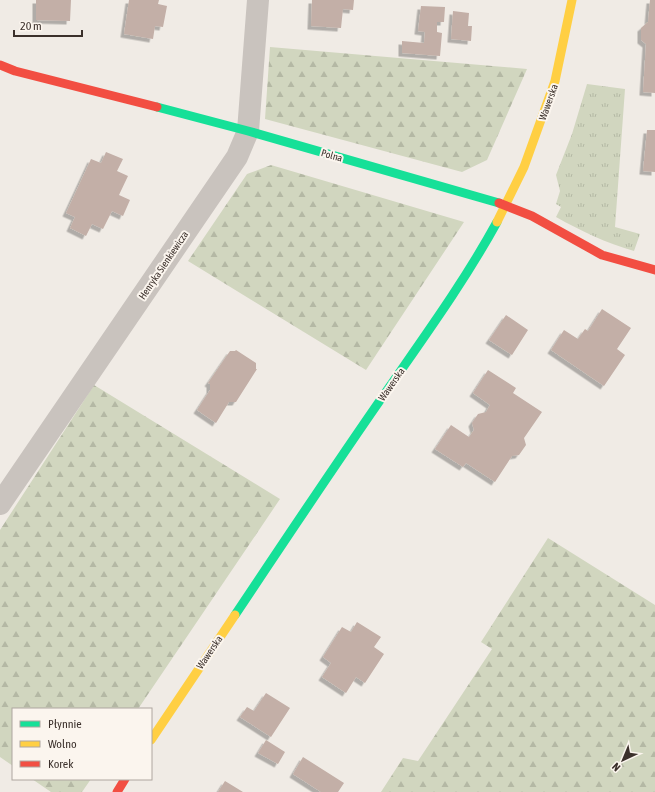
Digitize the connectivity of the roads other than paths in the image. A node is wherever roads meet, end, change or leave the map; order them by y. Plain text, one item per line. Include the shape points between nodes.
1 (258, 0) edge
2 (572, 0) edge
3 (0, 65) edge
4 (248, 131) junction
5 (506, 205) junction
6 (655, 270) edge
7 (0, 504) edge
8 (152, 738) edge
9 (124, 780) edge
10 (117, 792) edge

1 - 4 street, Henryka Sienkiewicza
2 - 5 street, Wawerska via 555,81 524,167
3 - 4 street, Polna
4 - 5 street, Polna
4 - 7 street, Henryka Sienkiewicza via 237,157
5 - 6 street, Polna via 532,216 602,255
5 - 8 street, Wawerska via 481,250 425,335 331,470
9 - 10 street

